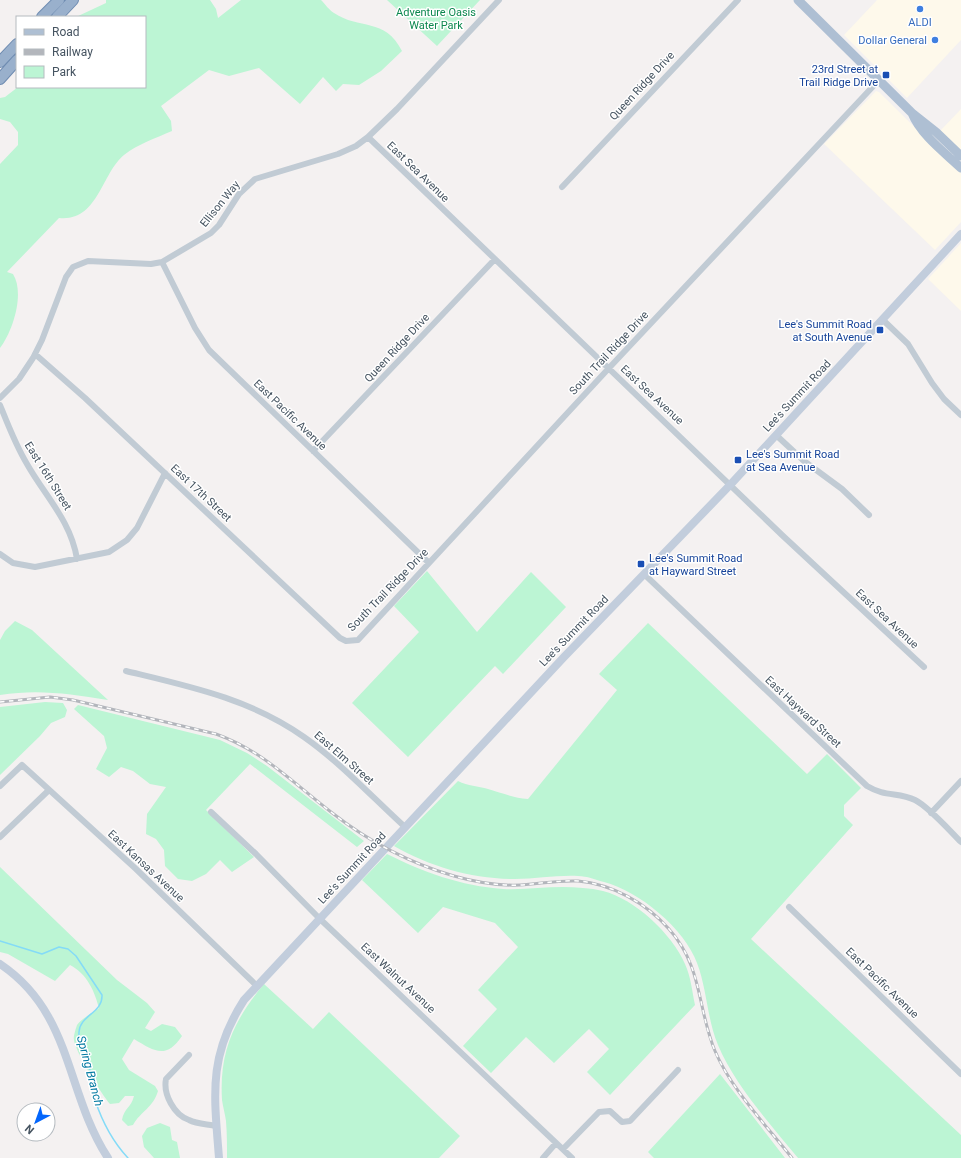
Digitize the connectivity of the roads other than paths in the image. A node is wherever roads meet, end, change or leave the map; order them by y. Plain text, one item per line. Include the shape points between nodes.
1 (59, 0) edge
2 (73, 0) edge
3 (499, 0) edge
4 (738, 0) edge
5 (798, 0) edge
6 (43, 16) edge
7 (58, 16) edge
8 (16, 45) edge
9 (16, 61) edge
10 (0, 62) edge
11 (0, 79) edge
12 (879, 80) junction
13 (912, 113) junction
14 (368, 137) junction
15 (961, 156) edge
16 (961, 168) edge
17 (562, 187) dead end
18 (961, 234) edge
19 (495, 259) junction
20 (162, 262) junction
21 (882, 319) junction
22 (35, 354) junction
23 (609, 368) junction
24 (0, 398) edge
25 (0, 405) edge
26 (961, 415) edge
27 (776, 435) junction
28 (313, 451) junction
29 (165, 473) junction
30 (731, 484) junction
31 (869, 515) dead end
32 (0, 554) edge
33 (77, 559) junction
34 (429, 563) junction
35 (644, 574) junction
36 (354, 641) joint
37 (924, 667) dead end
38 (126, 671) dead end
39 (961, 781) edge
40 (0, 786) edge
41 (49, 790) junction
42 (212, 812) dead end
43 (931, 813) junction
44 (405, 828) junction
45 (0, 837) edge
46 (961, 842) edge
47 (789, 907) dead end
48 (320, 919) junction
49 (0, 964) edge
50 (256, 985) junction
51 (189, 1055) dead end
52 (678, 1070) dead end
53 (961, 1074) edge
54 (216, 1126) junction
55 (556, 1143) junction
56 (563, 1149) junction
57 (108, 1158) edge
58 (219, 1158) edge
59 (543, 1158) edge
60 (572, 1158) edge

1 - 6 highway
2 - 7 highway
3 - 14 street, Ellison Way
4 - 17 street, Queen Ridge Drive
5 - 12 main road
8 - 10 highway
9 - 11 highway
12 - 13 main road
12 - 23 street, South Trail Ridge Drive
13 - 15 main road via 927,123
13 - 16 main road via 916,123
14 - 19 street, East Sea Avenue
14 - 20 street, Ellison Way via 338,154 255,179 239,194 211,233
18 - 21 main road, Lee's Summit Road
19 - 23 street, East Sea Avenue
19 - 28 street, Queen Ridge Drive
20 - 22 street, Ellison Way via 151,264 88,261 73,268 66,277
20 - 28 street, East Pacific Avenue via 209,350
21 - 26 street via 908,344 944,399
21 - 27 main road, Lee's Summit Road
22 - 24 street, Ellison Way via 19,379
22 - 29 street, East 17th Street
23 - 30 street, East Sea Avenue
23 - 34 street, South Trail Ridge Drive
25 - 33 street, East 16th Street via 26,464 66,524 75,545
27 - 30 main road, Lee's Summit Road
27 - 31 street via 804,462 842,489
28 - 34 street, East Pacific Avenue
29 - 33 street via 137,528 127,540 109,552
29 - 36 street, East 17th Street via 340,638
30 - 35 main road, Lee's Summit Road
30 - 37 street, East Sea Avenue
32 - 33 street via 18,565 35,567
34 - 36 street, South Trail Ridge Drive via 358,640
35 - 43 street, East Hayward Street via 867,786 884,794 915,800
35 - 44 main road, Lee's Summit Road
38 - 44 street, East Elm Street via 209,692 272,717 327,754
39 - 43 street
40 - 41 street, East Kansas Avenue via 22,765
41 - 45 street
41 - 50 street, East Kansas Avenue via 136,869
42 - 48 street, East Walnut Avenue
43 - 46 street, East Hayward Street
44 - 48 main road, Lee's Summit Road
47 - 53 street, East Pacific Avenue
48 - 50 main road, Lee's Summit Road
48 - 55 street, East Walnut Avenue
49 - 57 main road via 33,994 53,1024 90,1125
50 - 54 main road, Lee's Summit Road via 234,1016 225,1033 219,1054 214,1084
51 - 54 street via 166,1079 166,1094 187,1120
52 - 56 street via 630,1121 622,1122 610,1112 599,1112
54 - 58 main road, Lee's Summit Road
55 - 56 street, East Walnut Avenue
55 - 59 street
56 - 60 street, East Walnut Avenue

